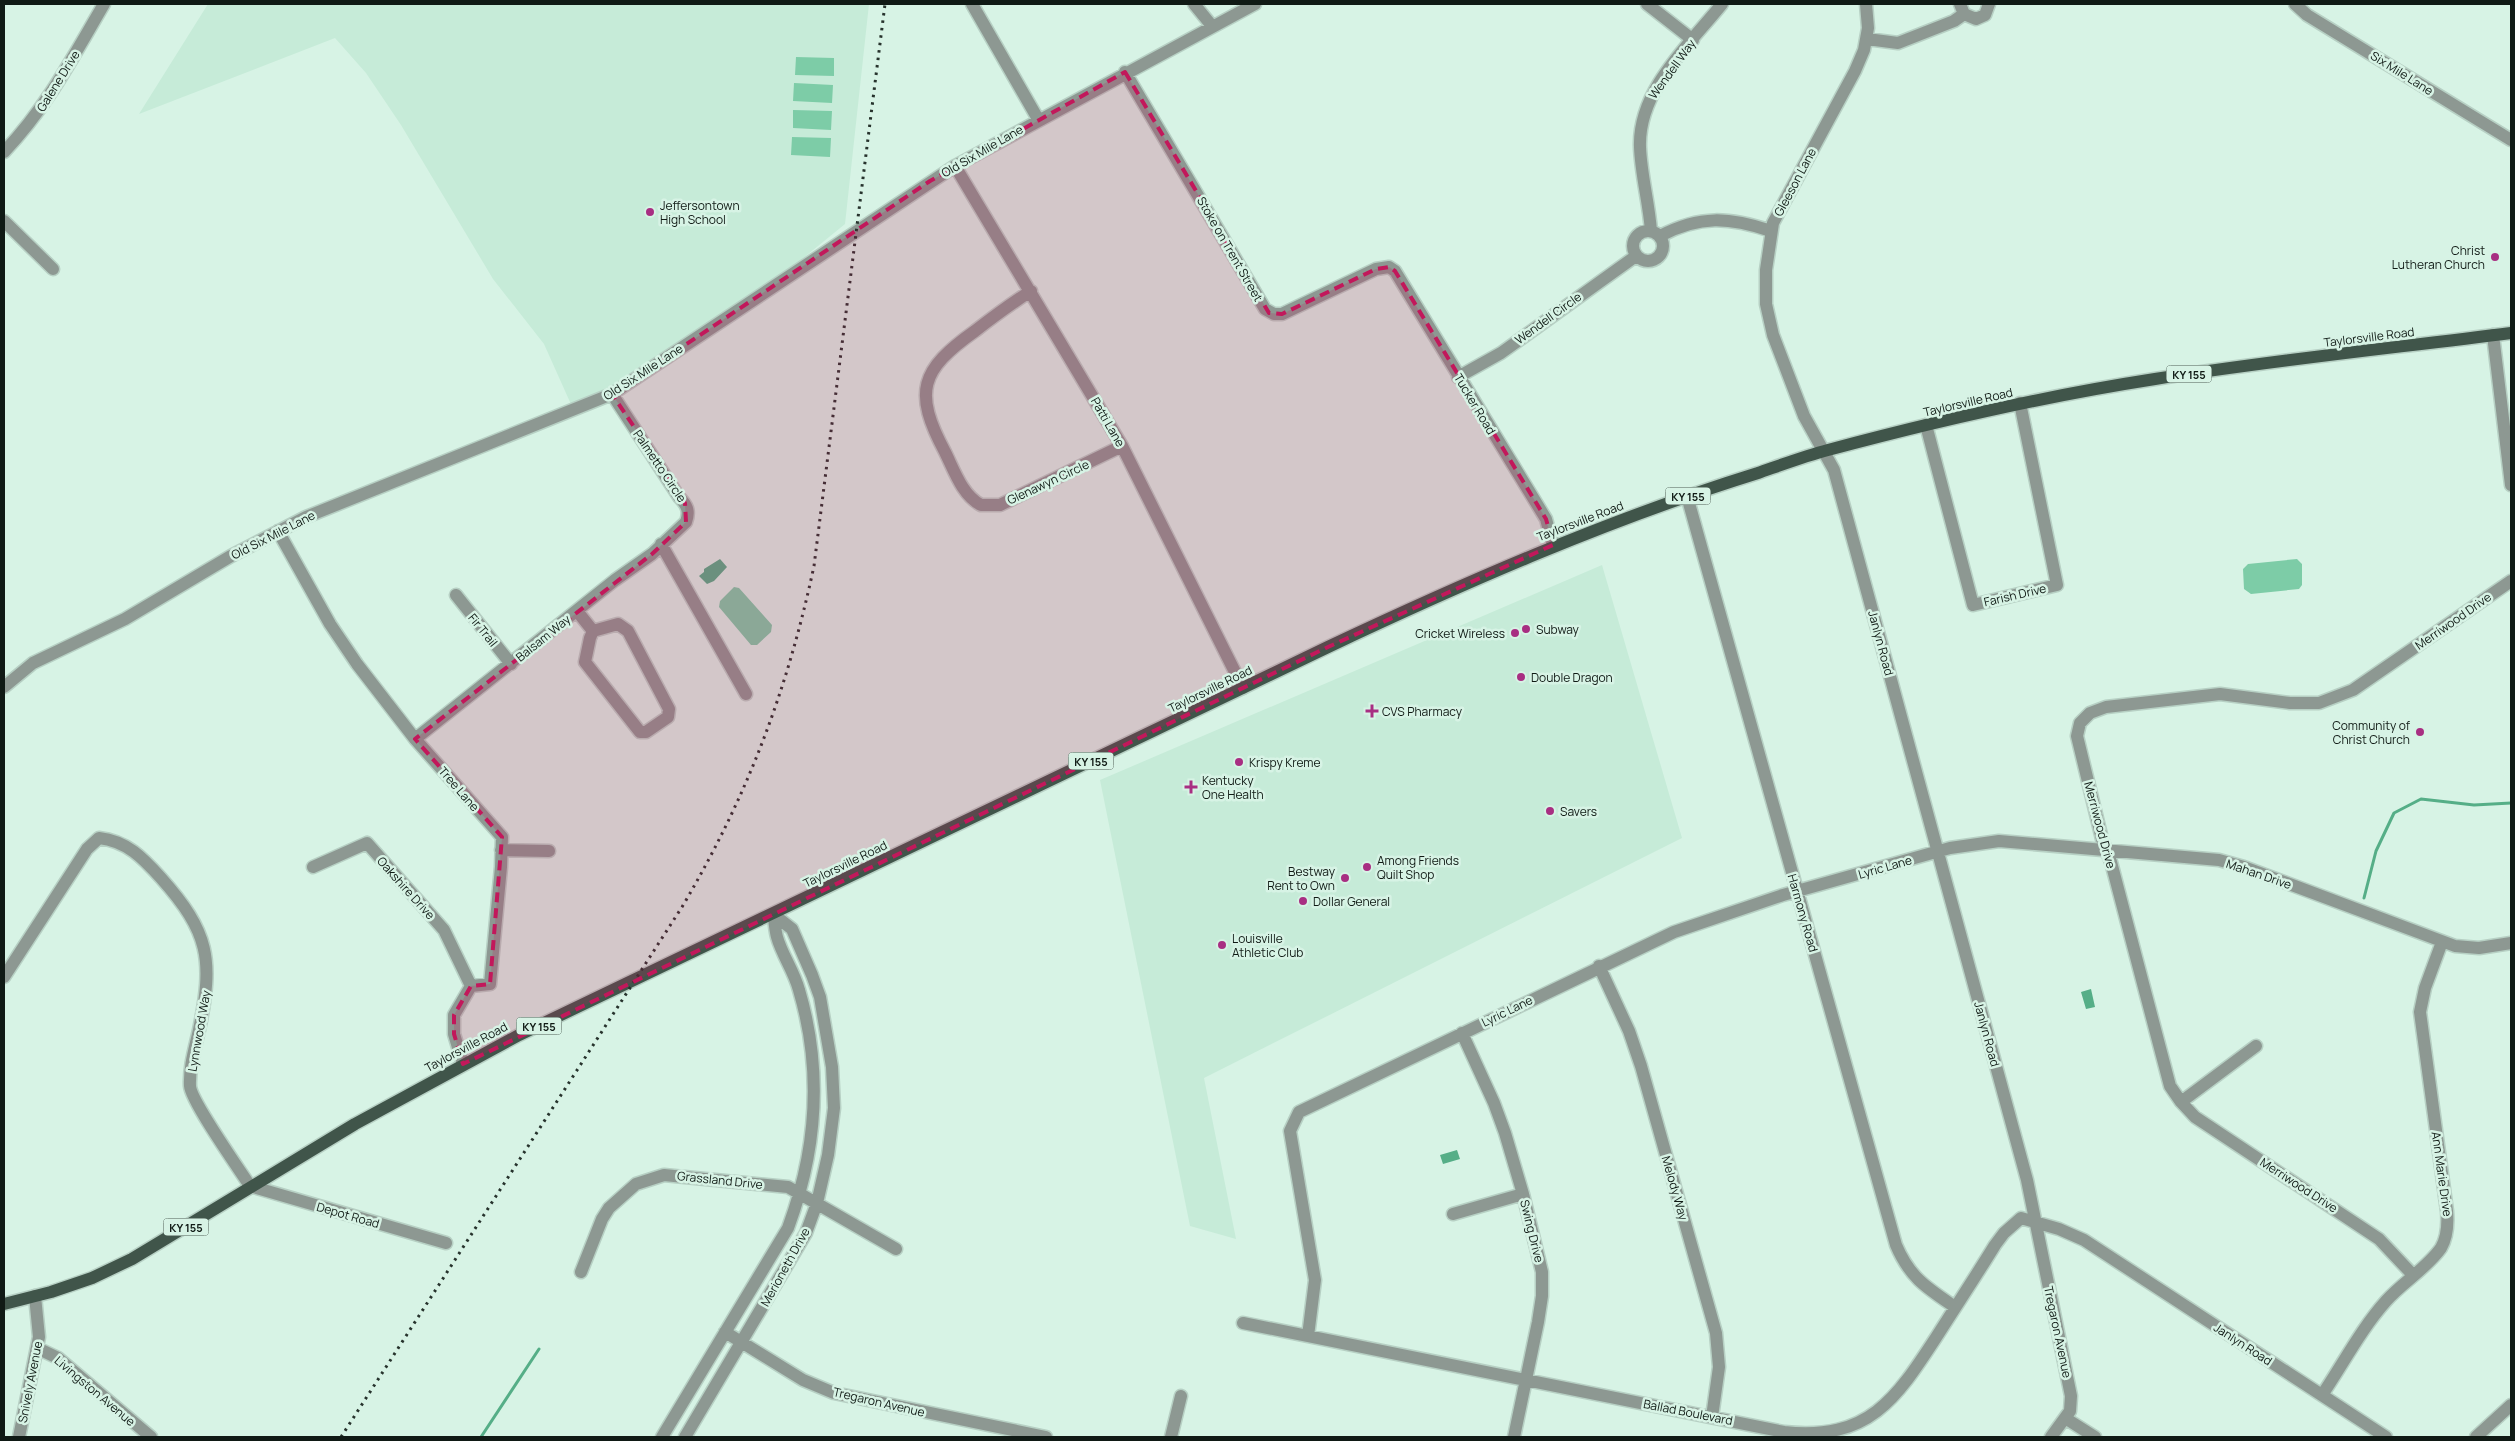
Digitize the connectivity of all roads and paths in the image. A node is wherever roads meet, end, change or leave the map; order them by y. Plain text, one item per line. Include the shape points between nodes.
1 (104, 4) edge
2 (972, 4) edge
3 (1194, 4) edge
4 (1255, 4) edge
5 (1647, 4) edge
6 (1722, 4) edge
7 (1866, 4) edge
8 (1990, 4) edge
9 (2295, 4) edge
10 (1962, 9) edge
11 (1212, 26) junction
12 (1867, 39) junction
13 (1693, 40) junction
14 (1124, 72) junction
15 (1038, 119) junction
16 (2511, 140) edge
17 (4, 152) edge
18 (955, 166) junction
19 (4, 221) edge
20 (1771, 231) junction
21 (1656, 234) junction
22 (1636, 256) junction
23 (1389, 266) joint
24 (53, 269) dead end
25 (1031, 291) junction
26 (2511, 333) edge
27 (2493, 335) junction
28 (1458, 377) junction
29 (612, 394) junction
30 (2020, 404) junction
31 (1926, 425) junction
32 (1122, 446) junction
33 (1824, 451) junction
34 (2511, 485) edge
35 (1687, 496) junction
36 (278, 531) junction
37 (666, 540) junction
38 (1553, 546) junction
39 (2511, 581) edge
40 (456, 596) dead end
41 (577, 611) junction
42 (593, 632) junction
43 (511, 664) junction
44 (4, 687) edge
45 (1243, 688) junction
46 (746, 694) dead end
47 (415, 739) junction
48 (502, 850) junction
49 (2106, 850) junction
50 (549, 851) dead end
51 (1938, 852) junction
52 (313, 867) dead end
53 (1797, 892) junction
54 (773, 914) junction
55 (2442, 942) junction
56 (2511, 943) edge
57 (1599, 966) junction
58 (4, 977) edge
59 (471, 986) junction
60 (1462, 1033) junction
61 (2256, 1046) dead end
62 (463, 1064) junction
63 (2181, 1102) junction
64 (250, 1186) junction
65 (801, 1194) junction
66 (1523, 1194) junction
67 (817, 1203) junction
68 (1453, 1214) dead end
69 (2035, 1221) junction
70 (446, 1243) dead end
71 (896, 1250) dead end
72 (581, 1272) dead end
73 (2413, 1275) junction
74 (35, 1296) junction
75 (4, 1304) edge
76 (1955, 1307) junction
77 (1243, 1322) dead end
78 (725, 1332) junction
79 (1308, 1336) junction
80 (742, 1342) junction
81 (37, 1348) junction
82 (1526, 1380) junction
83 (1180, 1396) dead end
84 (2322, 1396) junction
85 (2511, 1405) edge
86 (1712, 1416) junction
87 (2065, 1418) junction
88 (19, 1437) edge
89 (151, 1437) edge
90 (662, 1437) edge
91 (685, 1437) edge
92 (1046, 1437) edge
93 (1171, 1437) edge
94 (1514, 1437) edge
95 (2052, 1437) edge
96 (2095, 1437) edge
97 (2386, 1437) edge
98 (2476, 1437) edge

1 - 17 street, Galene Drive via 50,96 30,125
2 - 15 street
3 - 11 street
4 - 11 street, Old Six Mile Lane
5 - 13 street
6 - 13 street, Wendell Way
7 - 12 street, Gleeson Lane
8 - 10 street via 1981,18 1972,18
9 - 16 street, Six Mile Lane via 2307,15
10 - 12 street via 1954,21 1898,43
11 - 14 street, Old Six Mile Lane
12 - 20 street, Gleeson Lane via 1855,71
13 - 21 street, Wendell Way via 1653,91 1642,121 1641,158
14 - 15 street, Old Six Mile Lane
14 - 23 street, Stoke on Trent Street via 1269,312 1282,314 1376,269
15 - 18 street, Old Six Mile Lane
18 - 25 street, Patti Lane
18 - 29 street, Old Six Mile Lane
19 - 24 street
20 - 21 street via 1735,220 1710,220
20 - 33 street, Gleeson Lane via 1765,287 1769,321 1798,403
21 - 22 street via 1642,232 1635,238
21 - 22 street via 1663,246 1655,259 1645,261
22 - 28 street, Wendell Circle via 1501,353
23 - 28 street, Tucker Road via 1399,277
25 - 32 street, Patti Lane
25 - 32 street, Glenawyn Circle via 944,354 928,381 925,401 932,429 968,495 981,505 1000,505
26 - 27 main road, Taylorsville Road / KY 155
27 - 30 main road, Taylorsville Road / KY 155 via 2156,378
27 - 34 street
28 - 38 street, Tucker Road via 1546,519
29 - 36 street, Old Six Mile Lane via 335,504
29 - 37 street, Palmetto Circle via 688,508 686,522
30 - 31 main road, Taylorsville Road / KY 155
30 - 31 street, Farish Drive via 2057,585 1973,605
31 - 33 main road, Taylorsville Road / KY 155
32 - 45 street, Patti Lane
33 - 35 main road, Taylorsville Road / KY 155
33 - 51 street, Janlyn Road via 1834,470
35 - 38 main road, Taylorsville Road / KY 155
35 - 53 street, Harmony Road
36 - 44 street, Old Six Mile Lane via 125,619 33,663
36 - 47 street, Tree Lane via 330,624
37 - 41 street, Balsam Way
37 - 46 street
38 - 45 main road, Taylorsville Road / KY 155 via 1440,594
39 - 49 street, Merriwood Drive via 2353,690 2329,701 2308,704 2220,694 2106,707 2090,713 2080,722 2077,736
40 - 43 street, Fir Trail
41 - 42 street
41 - 43 street, Balsam Way
42 - 42 street via 585,662 640,732 660,724 668,717 669,709 628,631 618,624
43 - 47 street, Balsam Way
45 - 54 main road, Taylorsville Road / KY 155
47 - 48 street, Tree Lane via 502,837
48 - 50 street
48 - 59 street, Tree Lane via 490,984
49 - 51 street, Mahan Drive via 1999,841
49 - 55 street, Mahan Drive via 2227,863
49 - 63 street, Merriwood Drive via 2170,1086
51 - 53 street, Lyric Lane
51 - 69 street, Janlyn Road via 2027,1180
52 - 59 street, Oakshire Drive via 367,843 444,930
53 - 57 street, Lyric Lane via 1674,932
53 - 76 street, Harmony Road via 1896,1245 1911,1273
54 - 62 main road, Taylorsville Road / KY 155
54 - 65 street via 777,938 798,988 813,1057 813,1130
54 - 67 street, Merioneth Drive via 792,929 807,962 820,997 830,1051 834,1108 827,1162
55 - 56 street, Mahan Drive via 2463,948
55 - 73 street, Ann Marie Drive via 2420,1012 2448,1226 2441,1248
57 - 60 street, Lyric Lane
57 - 86 street, Melody Way via 1641,1066 1716,1332 1719,1367
58 - 64 street, Lynnwood Way via 87,849 99,838 117,842 143,858 189,911 201,935 207,983 190,1087
59 - 62 street via 454,1014 454,1034
60 - 66 street, Swing Drive via 1494,1102
60 - 79 street, Lyric Lane via 1305,1109 1294,1119 1290,1138 1315,1280
61 - 63 street
62 - 64 main road, Taylorsville Road / KY 155
63 - 73 street, Merriwood Drive via 2195,1117 2379,1238
64 - 70 street, Depot Road
64 - 74 main road, Taylorsville Road / KY 155 via 132,1259 92,1278
65 - 67 street, Grassland Drive
65 - 72 street, Grassland Drive via 788,1186 703,1177 664,1175 645,1180 627,1190 609,1208
65 - 78 street via 788,1228
66 - 68 street
66 - 82 street, Swing Drive via 1542,1272 1542,1296
67 - 71 street, Grassland Drive
67 - 80 street, Merioneth Drive via 806,1232
69 - 76 street, Ballad Boulevard via 2021,1218 2004,1233
69 - 84 street, Janlyn Road via 2084,1240
69 - 87 street, Tregaron Avenue via 2071,1396 2071,1407
73 - 84 street, Ann Marie Drive via 2375,1315
74 - 75 main road, Taylorsville Road / KY 155
74 - 81 street, Snively Avenue
76 - 86 street, Ballad Boulevard via 1902,1390 1882,1408 1855,1424 1829,1432 1803,1434
77 - 79 street, Ballad Boulevard
78 - 80 street, Tregaron Avenue
78 - 90 street
79 - 82 street, Ballad Boulevard
80 - 91 street, Merioneth Drive
80 - 92 street, Tregaron Avenue via 803,1380 834,1393
81 - 88 street, Snively Avenue
81 - 89 street, Livingston Avenue via 58,1358
82 - 86 street, Ballad Boulevard
82 - 94 street, Swing Drive
83 - 93 street
84 - 97 street, Janlyn Road
85 - 98 street
87 - 95 street, Tregaron Avenue
87 - 96 street

